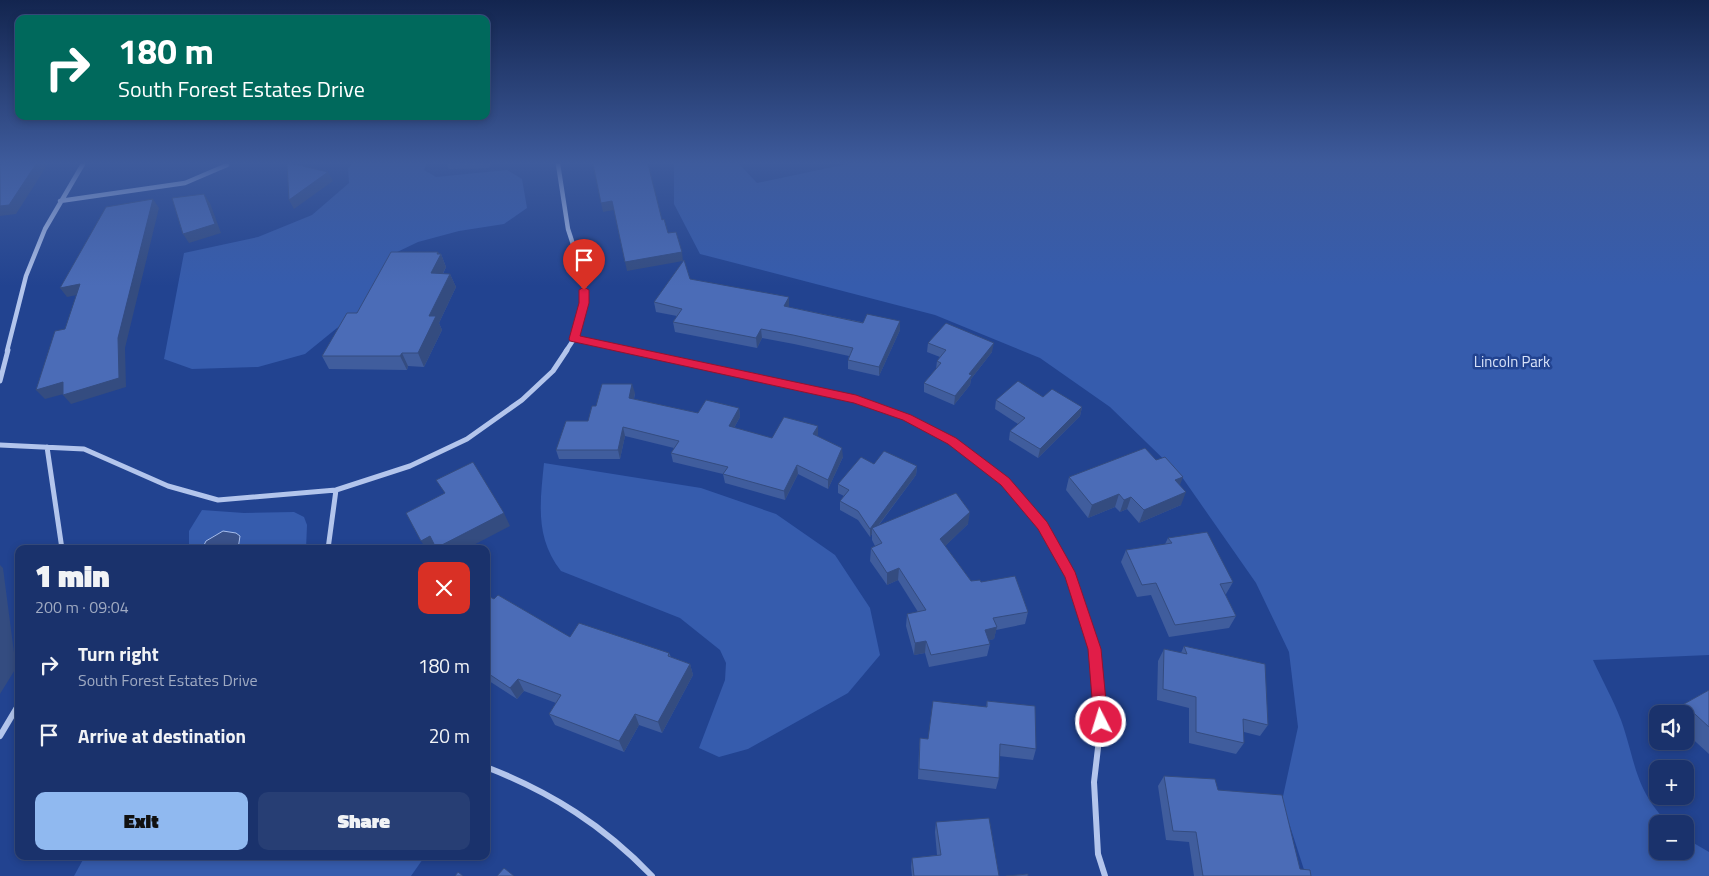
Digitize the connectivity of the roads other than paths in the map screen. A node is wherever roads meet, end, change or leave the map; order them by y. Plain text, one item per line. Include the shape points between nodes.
1 (58, 205) edge
2 (564, 205) edge
3 (574, 339) junction
4 (0, 381) edge
5 (0, 445) edge
6 (47, 447) junction
7 (336, 490) junction
8 (61, 545) edge
9 (329, 545) edge
10 (15, 711) edge
11 (0, 736) edge
12 (490, 768) edge
13 (652, 876) edge
14 (1104, 876) edge

1 - 4 street via 26,276
2 - 3 street via 568,229 584,278 584,303
3 - 7 street via 553,371 522,400 467,439 410,466
3 - 14 street via 856,399 907,418 952,441 1005,481 1042,525 1071,576 1094,649 1101,722 1094,782 1098,854
5 - 6 street
6 - 7 street via 84,450 168,486 218,500
6 - 8 street
7 - 9 street
10 - 11 street
12 - 13 street via 519,779 576,809 624,846

